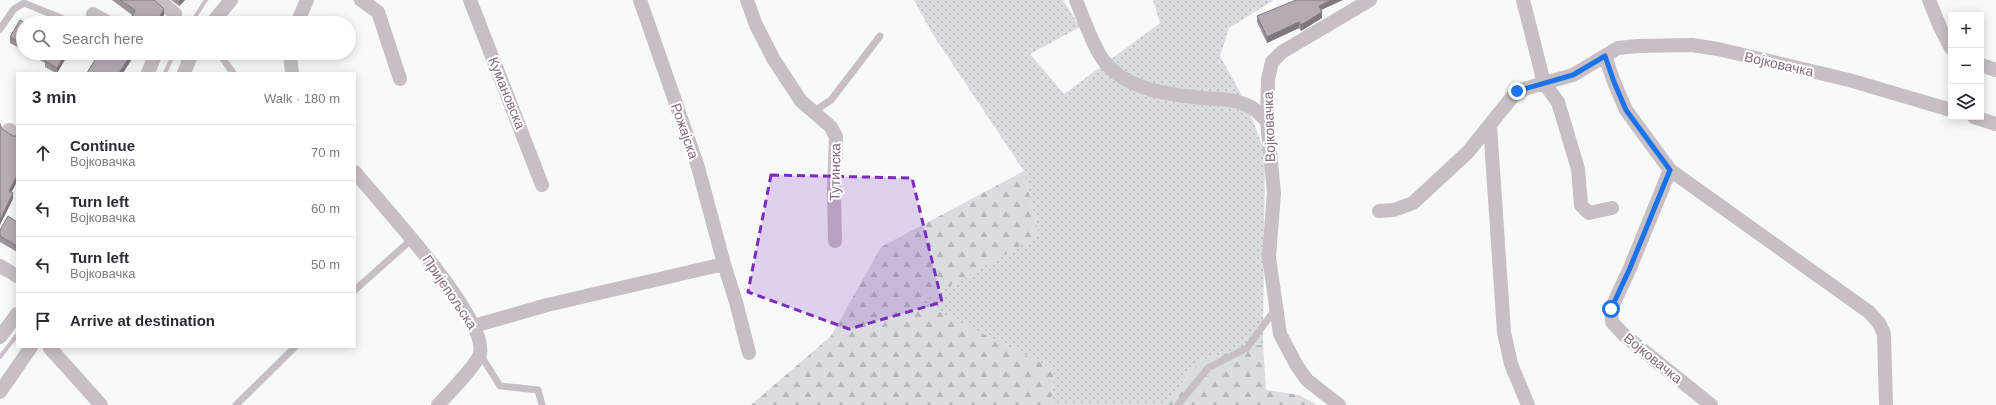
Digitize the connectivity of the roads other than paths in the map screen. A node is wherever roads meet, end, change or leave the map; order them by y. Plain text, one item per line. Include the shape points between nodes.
1 (159, 0) edge
2 (307, 0) edge
3 (361, 0) edge
4 (470, 0) edge
5 (640, 0) edge
6 (747, 0) edge
7 (1076, 0) edge
8 (1370, 0) edge
9 (1523, 0) edge
10 (1930, 0) edge
11 (231, 1) edge
12 (56, 16) edge
13 (174, 16) edge
14 (218, 16) edge
15 (301, 16) edge
16 (0, 30) edge
17 (880, 36) dead end
18 (1948, 43) edge
19 (1605, 56) junction
20 (153, 60) edge
21 (189, 60) edge
22 (224, 60) edge
23 (291, 60) edge
24 (1984, 66) edge
25 (1996, 70) edge
26 (148, 72) edge
27 (184, 72) edge
28 (232, 72) edge
29 (292, 72) edge
30 (400, 79) dead end
31 (1544, 83) junction
32 (1948, 109) edge
33 (813, 112) junction
34 (1983, 120) edge
35 (1267, 121) junction
36 (1996, 124) edge
37 (1490, 125) junction
38 (1670, 170) junction
39 (356, 173) edge
40 (542, 185) dead end
41 (1612, 208) dead end
42 (1379, 211) dead end
43 (412, 239) junction
44 (835, 241) dead end
45 (724, 264) junction
46 (0, 266) edge
47 (16, 275) edge
48 (356, 289) edge
49 (1276, 308) junction
50 (16, 315) edge
51 (474, 326) junction
52 (0, 337) edge
53 (30, 348) edge
54 (50, 348) edge
55 (294, 348) edge
56 (749, 353) dead end
57 (480, 354) junction
58 (0, 392) edge
59 (101, 405) edge
60 (236, 405) edge
61 (438, 405) edge
62 (542, 405) edge
63 (1178, 405) edge
64 (1339, 405) edge
65 (1528, 405) edge
66 (1711, 405) edge
67 (1886, 405) edge

1 - 13 street via 175,14
2 - 15 street
3 - 30 street via 378,12
4 - 40 street, Кумановска
5 - 45 street, Рожајска via 698,167
6 - 33 street, Тутинска via 756,25 774,60 801,101
7 - 35 street via 1103,61 1122,76 1148,89 1171,95 1244,103
8 - 35 street, Војковачка via 1282,52 1272,62 1268,78
9 - 31 street
10 - 18 street
11 - 14 street
12 - 16 lane via 24,3 14,9
17 - 33 lane via 831,100
19 - 31 street, Војковачка via 1573,75
19 - 32 street, Војковачка via 1618,48 1699,46 1849,80
19 - 38 street via 1626,110
20 - 26 street
21 - 27 street
22 - 28 lane
23 - 29 street
24 - 25 street
31 - 37 street, Војковачка via 1517,91
31 - 41 street via 1558,102 1578,169 1581,205 1589,213
33 - 44 street, Тутинска via 831,126 836,137
34 - 36 street
35 - 49 street, Војковачка via 1274,193 1269,256
37 - 42 street, Војковачка via 1448,172 1413,203 1394,210
37 - 65 street via 1504,332 1511,364
38 - 66 street, Војковачка via 1611,309 1612,322 1624,335
38 - 67 street via 1869,312 1879,323 1884,334
39 - 43 street, Пријепољска
43 - 48 lane
43 - 51 street, Пријепољска via 435,267
45 - 51 street
45 - 56 street, Рожајска
46 - 47 street
49 - 63 lane via 1247,348 1208,368
49 - 64 street, Војковачка via 1280,334 1297,366 1307,380
50 - 52 street
51 - 57 street, Пријепољска via 480,341
53 - 58 street
54 - 59 street
55 - 60 lane
57 - 61 street
57 - 62 lane via 500,386 538,390

